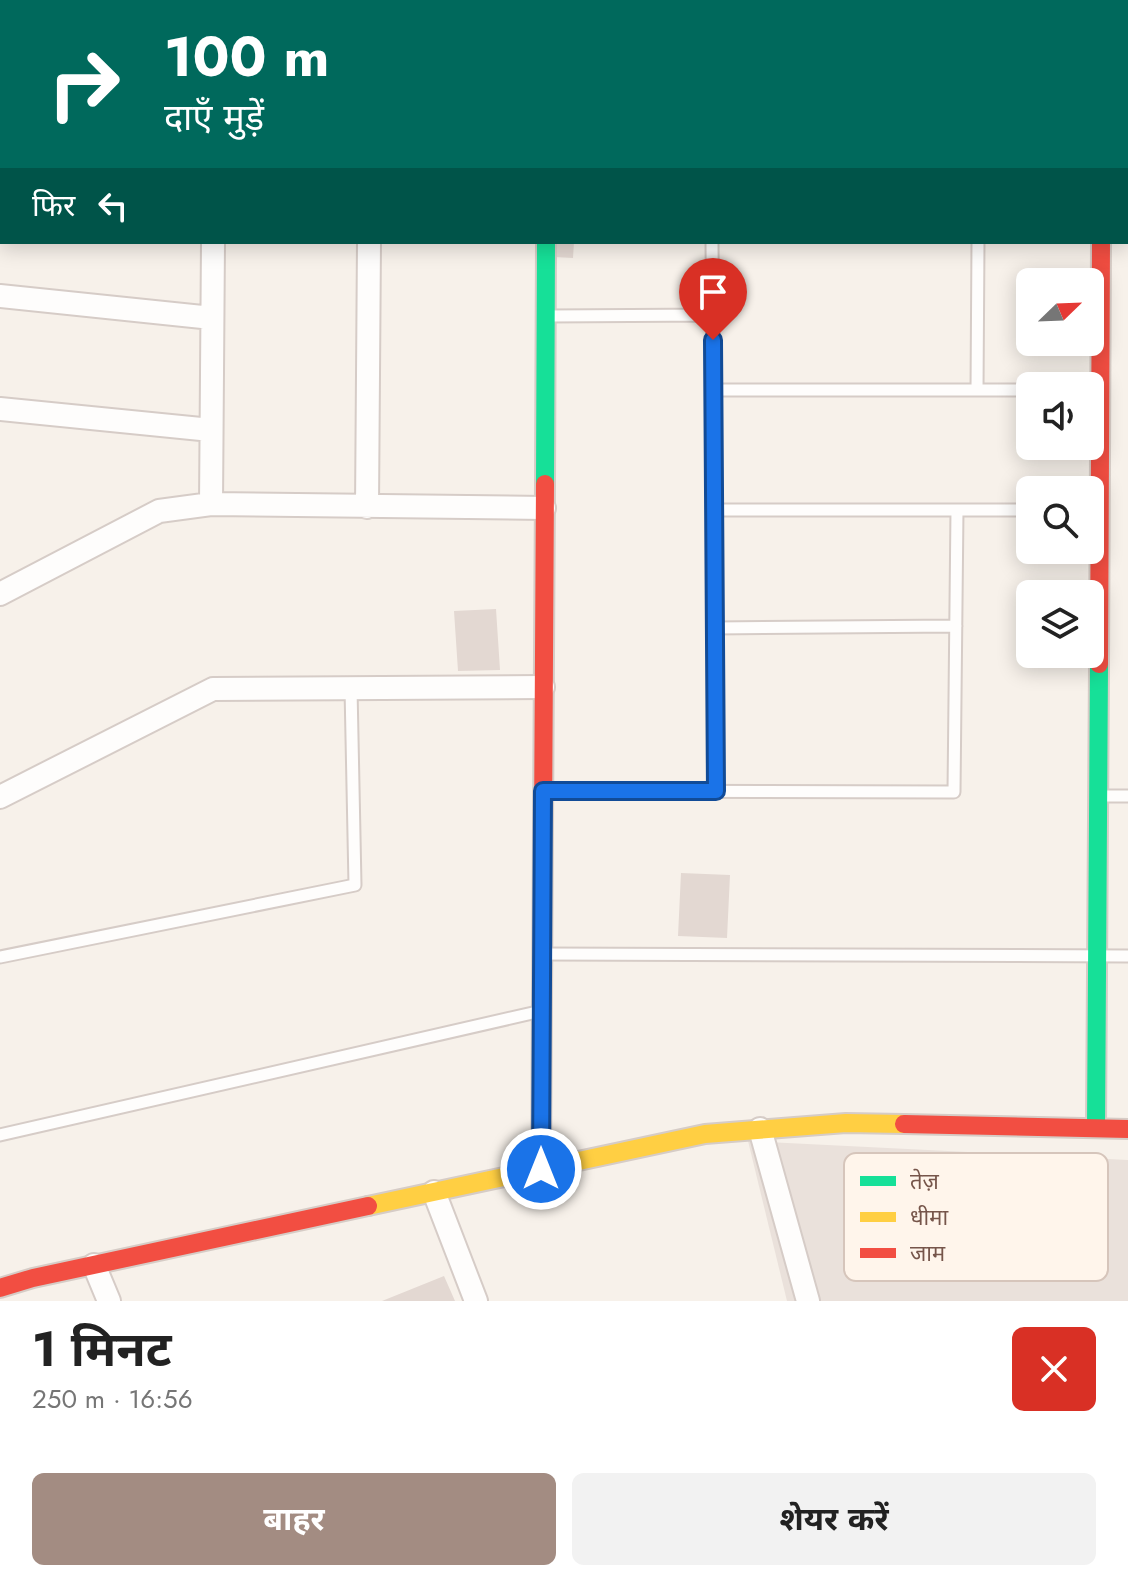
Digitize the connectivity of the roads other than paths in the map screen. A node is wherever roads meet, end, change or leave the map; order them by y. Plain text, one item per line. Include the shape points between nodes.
1 (213, 244) edge
2 (369, 244) edge
3 (546, 244) edge
4 (712, 244) edge
5 (978, 244) edge
6 (1101, 244) edge
7 (0, 296) edge
8 (712, 315) junction
9 (545, 316) junction
10 (212, 318) junction
11 (1096, 372) edge
12 (713, 390) junction
13 (977, 390) junction
14 (1016, 390) edge
15 (0, 409) edge
16 (211, 430) junction
17 (211, 504) junction
18 (367, 507) junction
19 (544, 508) junction
20 (714, 510) junction
21 (957, 510) junction
22 (1016, 510) edge
23 (1095, 564) edge
24 (0, 594) edge
25 (956, 626) junction
26 (715, 628) junction
27 (543, 687) junction
28 (351, 688) junction
29 (543, 791) junction
30 (716, 791) junction
31 (1097, 796) junction
32 (1128, 796) edge
33 (0, 797) edge
34 (542, 954) junction
35 (1097, 956) junction
36 (1128, 956) edge
37 (0, 957) edge
38 (542, 1011) junction
39 (1096, 1128) junction
40 (760, 1129) junction
41 (1128, 1129) edge
42 (0, 1135) edge
43 (541, 1169) junction
44 (434, 1192) junction
45 (94, 1265) junction
46 (0, 1288) edge
47 (109, 1301) edge
48 (476, 1301) edge
49 (808, 1301) edge

1 - 10 street
2 - 18 street
3 - 9 street
4 - 8 lane
5 - 13 lane
6 - 11 street
7 - 10 street
8 - 9 lane
8 - 12 lane
9 - 19 street
10 - 16 street
12 - 13 lane
12 - 20 lane
13 - 14 lane
15 - 16 street
16 - 17 street
17 - 18 street
17 - 24 street via 159,511
18 - 19 street
19 - 27 street
20 - 21 lane
20 - 26 lane
21 - 22 lane
21 - 25 lane
23 - 31 street
25 - 26 lane
25 - 30 lane via 954,792
26 - 30 lane
27 - 28 street
27 - 29 street
28 - 33 street via 213,689
28 - 37 lane via 355,885
29 - 30 lane
29 - 34 street
31 - 32 lane
31 - 35 street
34 - 35 lane
34 - 38 street
35 - 36 lane
35 - 39 street
38 - 42 lane
38 - 43 street
39 - 40 street via 846,1123
39 - 41 street
40 - 43 street via 705,1134
40 - 49 street
43 - 44 street
44 - 45 street
44 - 48 street
45 - 46 street
45 - 47 street

